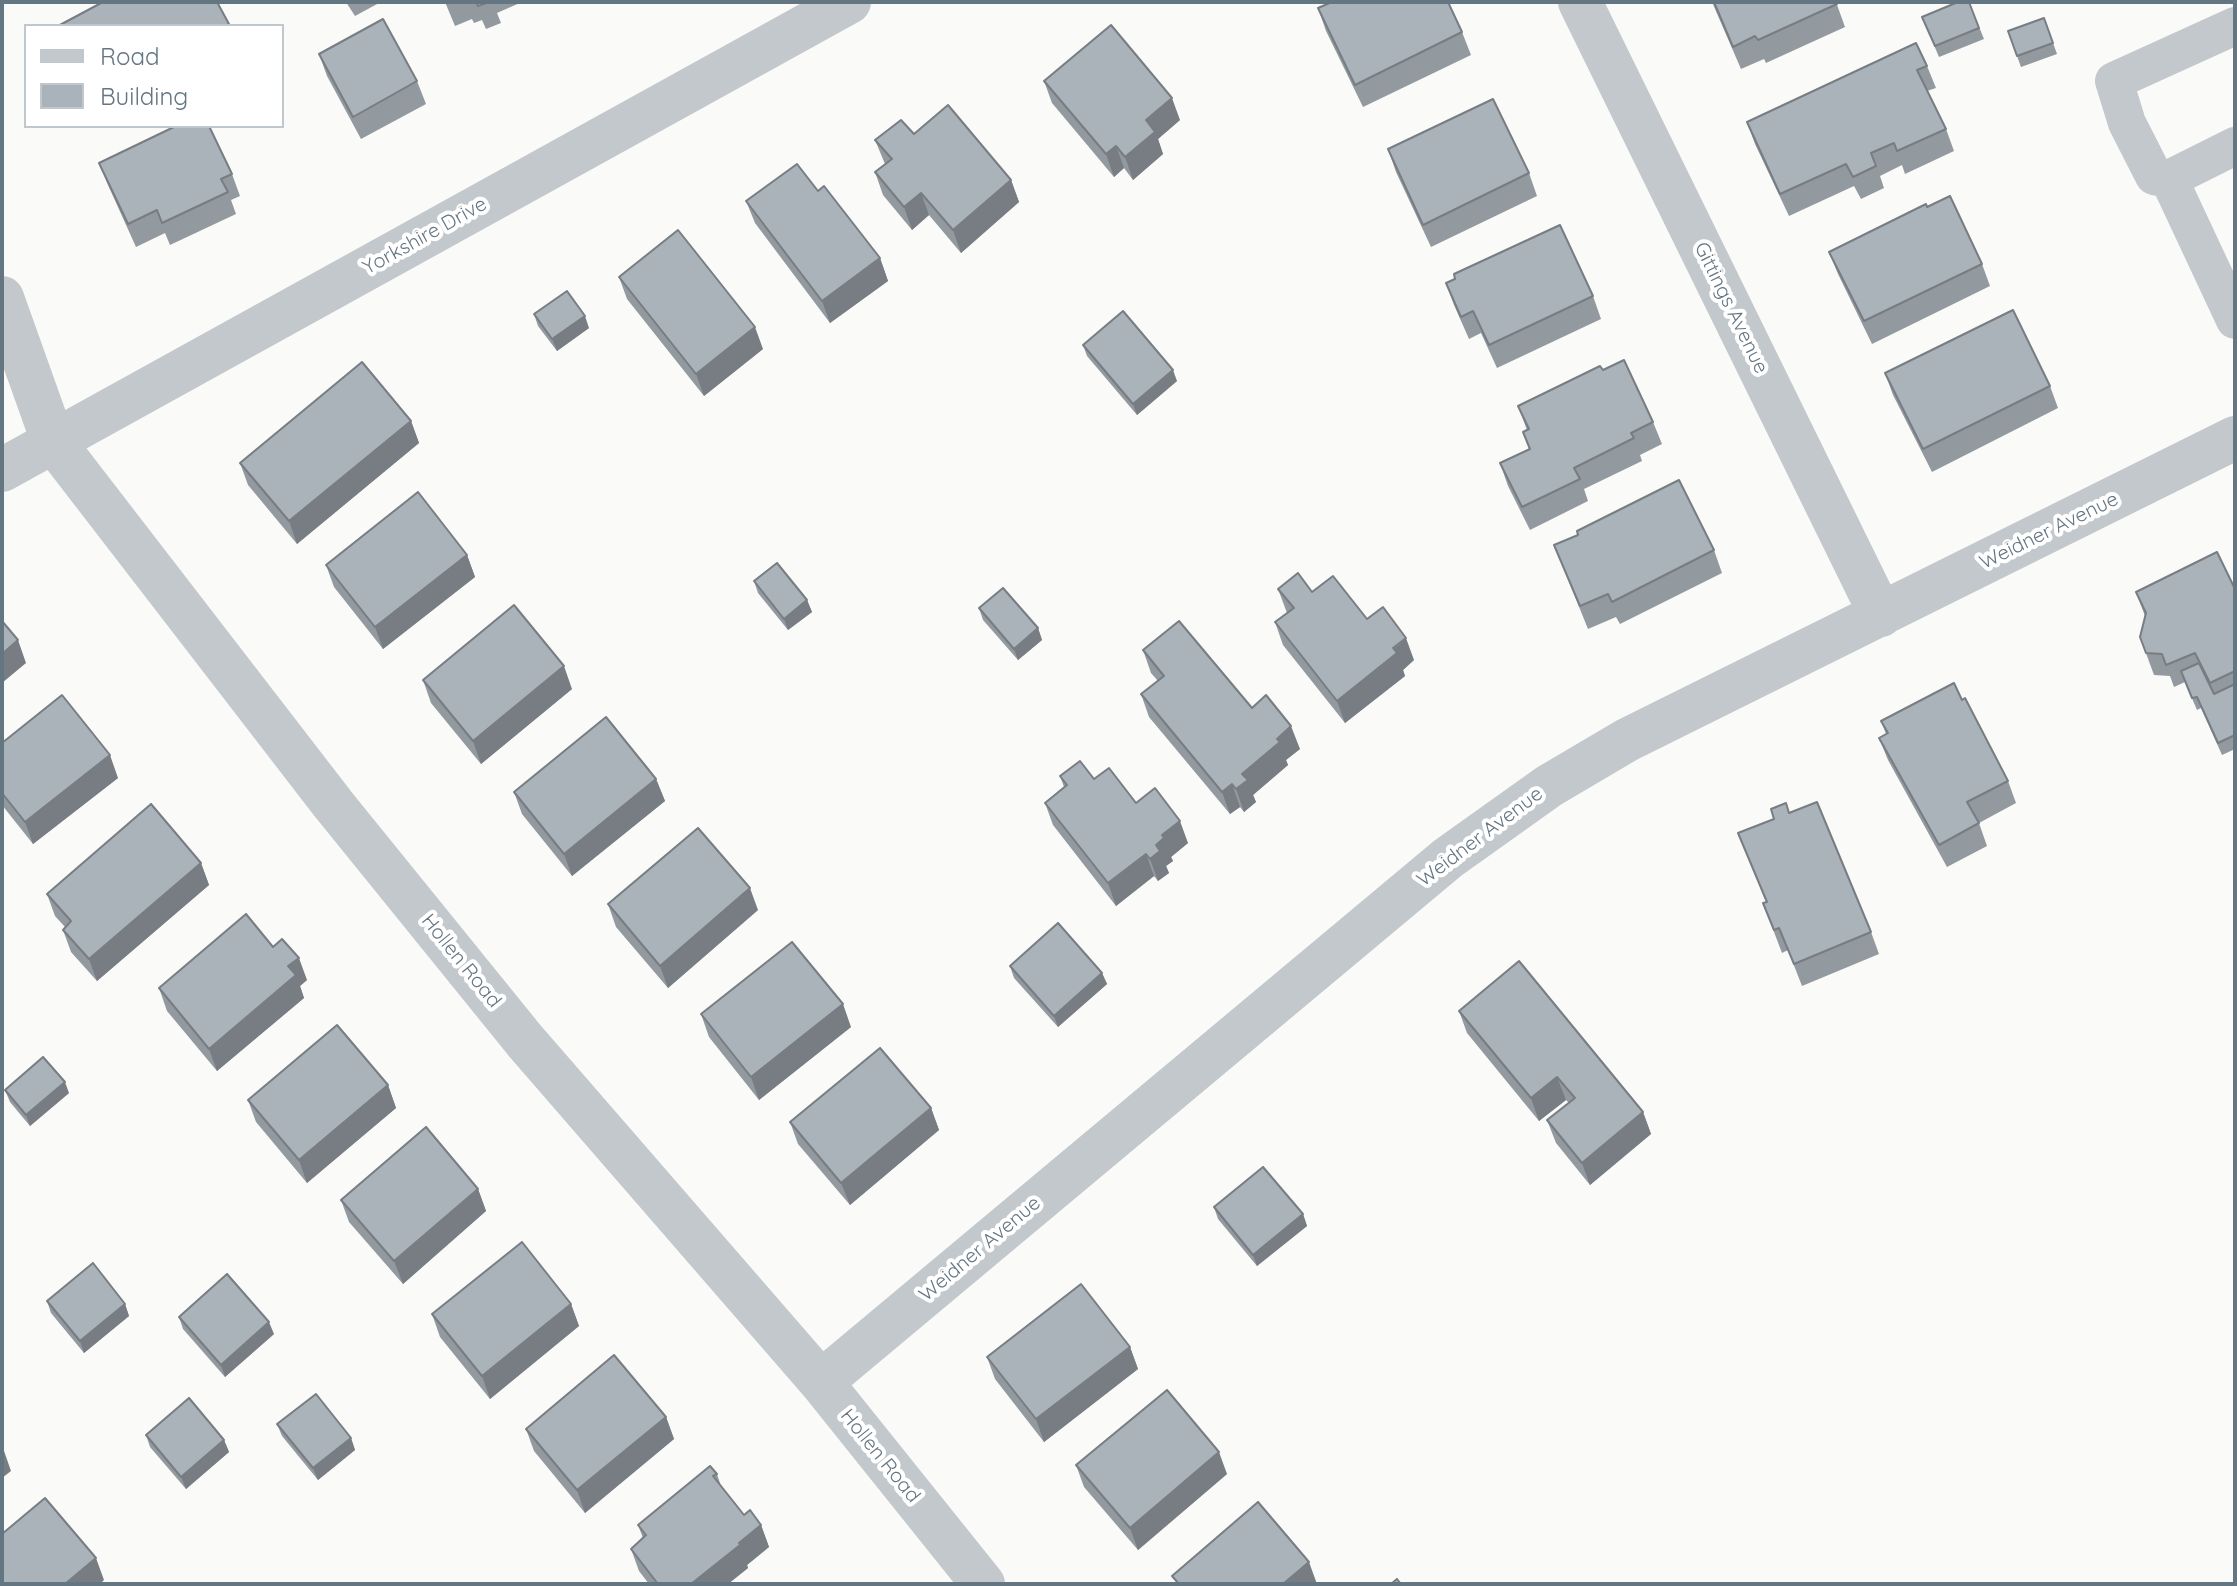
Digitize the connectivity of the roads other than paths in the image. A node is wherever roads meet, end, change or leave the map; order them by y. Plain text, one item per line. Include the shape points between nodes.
1 (849, 2) edge
2 (1580, 2) edge
3 (2235, 26) edge
4 (2235, 146) edge
5 (2169, 179) junction
6 (2, 298) edge
7 (2235, 320) edge
8 (2235, 438) edge
9 (53, 441) junction
10 (2, 470) edge
11 (1881, 615) junction
12 (821, 1382) junction
13 (983, 1584) edge

1 - 9 street, Yorkshire Drive
2 - 11 street, Gittings Avenue
3 - 5 lane via 2114,81 2127,123 2154,176
4 - 5 lane
5 - 7 lane
6 - 9 street, Hollen Road
8 - 11 street, Weidner Avenue
9 - 10 street, Yorkshire Drive
9 - 12 street, Hollen Road via 333,804 525,1041
11 - 12 street, Weidner Avenue via 1627,740 1549,786 1448,858
12 - 13 street, Hollen Road

